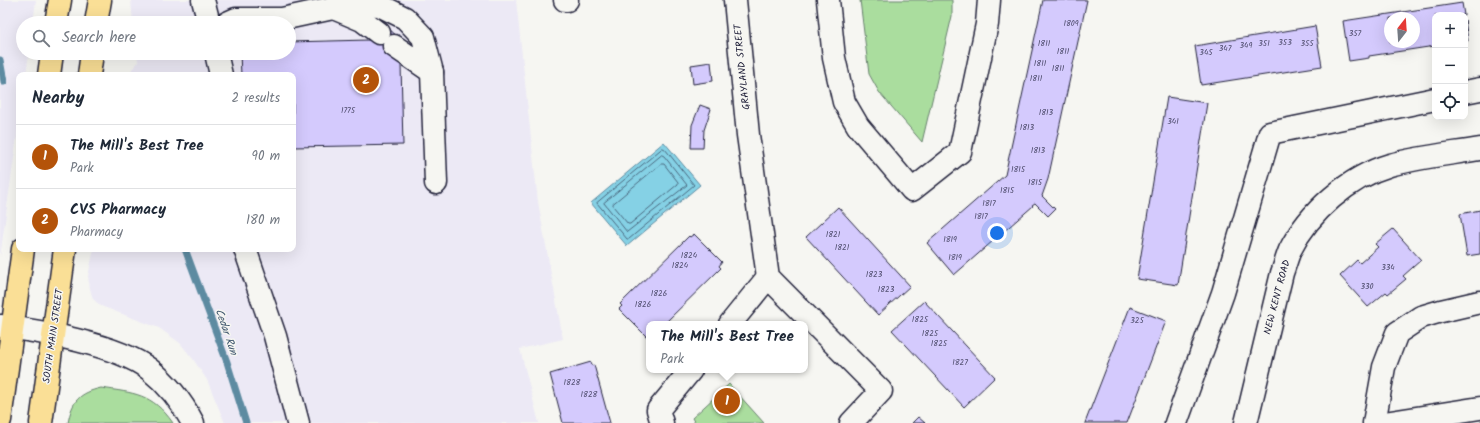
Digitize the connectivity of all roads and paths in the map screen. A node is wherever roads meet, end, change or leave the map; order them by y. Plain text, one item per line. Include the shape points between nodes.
1 (60, 0) edge
2 (100, 0) edge
3 (203, 0) edge
4 (735, 0) edge
5 (828, 0) edge
6 (989, 0) edge
7 (333, 8) junction
8 (57, 16) edge
9 (97, 16) edge
10 (207, 16) edge
11 (296, 16) edge
12 (51, 60) edge
13 (91, 60) edge
14 (218, 60) edge
15 (49, 72) edge
16 (89, 72) edge
17 (220, 72) edge
18 (432, 72) junction
19 (1480, 89) edge
20 (1468, 91) edge
21 (1432, 99) edge
22 (1480, 149) edge
23 (436, 183) dead end
24 (23, 252) edge
25 (65, 252) edge
26 (246, 252) edge
27 (768, 277) junction
28 (1480, 302) edge
29 (732, 321) edge
30 (6, 327) edge
31 (53, 336) junction
32 (689, 373) edge
33 (1480, 408) edge
34 (0, 420) edge
35 (41, 423) edge
36 (193, 423) edge
37 (298, 423) edge
38 (662, 423) edge
39 (851, 423) edge
40 (1176, 423) edge
41 (1246, 423) edge
42 (1374, 423) edge
43 (1384, 423) edge

1 - 8 main road
2 - 9 main road
3 - 10 street
4 - 27 street, GRAYLAND STREET via 748,135
5 - 6 street via 834,58 844,102 858,126 912,190 960,152 988,24
7 - 11 street
7 - 18 street via 362,20
7 - 18 street via 357,4 379,5 405,18 423,37
12 - 15 main road
13 - 16 main road
14 - 17 street
18 - 23 street
19 - 20 street
21 - 40 street via 1270,133 1223,293
22 - 41 street, NEW KENT ROAD via 1388,166 1343,188 1320,209 1304,228 1291,250 1282,273
24 - 30 main road
25 - 31 main road, SOUTH MAIN STREET
26 - 37 street via 275,336
27 - 29 street
27 - 39 street via 881,391
28 - 42 street via 1421,317 1398,333 1384,367
30 - 31 street
30 - 34 main road
31 - 35 main road, SOUTH MAIN STREET
31 - 36 street via 106,349 148,369 168,386
32 - 38 street via 658,410
33 - 43 street

